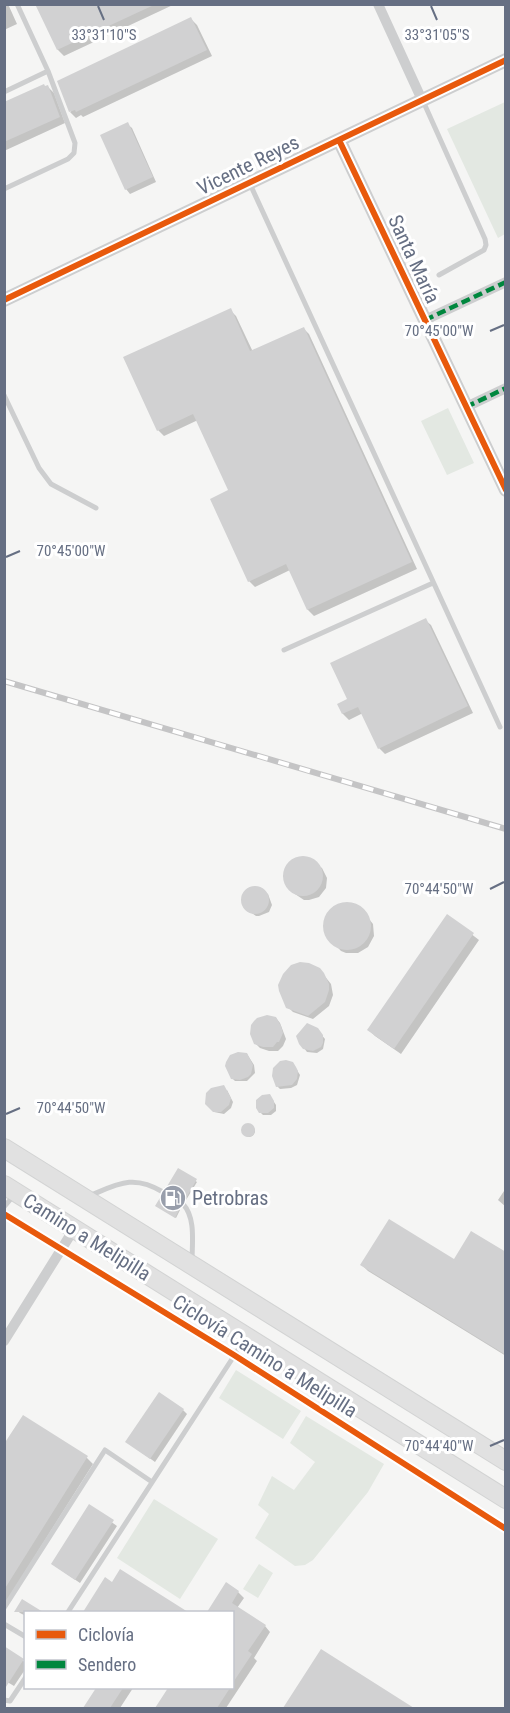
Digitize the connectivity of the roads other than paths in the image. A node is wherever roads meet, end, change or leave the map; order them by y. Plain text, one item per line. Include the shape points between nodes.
1 (17, 4) edge
2 (378, 4) edge
3 (506, 60) edge
4 (48, 71) junction
5 (4, 92) edge
6 (422, 100) junction
7 (339, 140) junction
8 (250, 182) junction
9 (4, 189) edge
10 (438, 275) dead end
11 (506, 282) edge
12 (4, 300) edge
13 (425, 320) junction
14 (506, 388) edge
15 (4, 395) edge
16 (466, 407) junction
17 (506, 490) edge
18 (96, 508) dead end
19 (433, 583) junction
20 (284, 650) dead end
21 (500, 727) dead end
22 (4, 1148) edge
23 (10, 1189) edge
24 (163, 1192) dead end
25 (84, 1198) junction
26 (183, 1204) dead end
27 (4, 1207) edge
28 (74, 1229) junction
29 (192, 1266) junction
30 (246, 1338) junction
31 (4, 1341) edge
32 (443, 1422) junction
33 (425, 1449) junction
34 (506, 1461) edge
35 (152, 1482) junction
36 (506, 1499) edge
37 (4, 1608) edge
38 (69, 1611) edge
39 (4, 1624) edge
40 (24, 1636) edge
41 (24, 1680) edge
42 (4, 1700) edge

1 - 4 lane
2 - 6 street
3 - 6 street, Vicente Reyes
4 - 5 lane
4 - 9 lane via 75,143 74,153
6 - 7 street, Vicente Reyes
6 - 10 lane via 486,245 484,250
7 - 8 street, Vicente Reyes
7 - 13 street, Santa María
8 - 12 street, Vicente Reyes
8 - 19 lane
11 - 13 street
13 - 16 street, Santa María
14 - 16 street
15 - 18 lane via 39,468 51,484
16 - 17 street, Santa María
19 - 20 lane
19 - 21 lane
22 - 25 main road, Camino a Melipilla
23 - 27 lane
23 - 28 main road, Camino a Melipilla
24 - 25 lane via 151,1184 129,1182
25 - 29 main road, Camino a Melipilla
26 - 29 lane via 192,1221
28 - 30 main road, Camino a Melipilla
28 - 31 street
29 - 32 main road, Camino a Melipilla
30 - 33 main road, Camino a Melipilla
30 - 35 lane
32 - 33 main road
32 - 34 main road, Camino a Melipilla
33 - 36 main road, Camino a Melipilla
35 - 37 lane via 105,1450
35 - 38 lane
39 - 40 lane
41 - 42 lane via 10,1701

